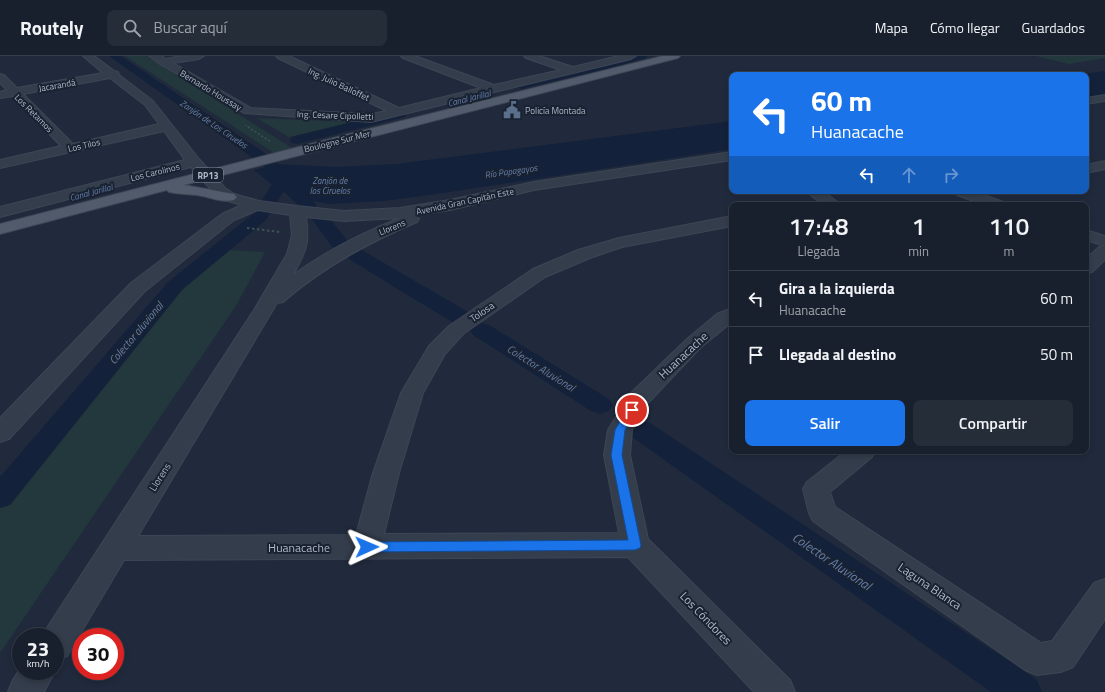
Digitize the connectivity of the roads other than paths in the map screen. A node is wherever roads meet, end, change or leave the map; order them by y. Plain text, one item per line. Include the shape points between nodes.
1 (88, 56) edge
2 (199, 56) edge
3 (281, 56) edge
4 (406, 56) edge
5 (529, 56) edge
6 (631, 56) edge
7 (674, 56) edge
8 (159, 59) edge
9 (572, 70) junction
10 (114, 74) junction
11 (0, 77) edge
12 (493, 89) junction
13 (14, 93) junction
14 (0, 95) edge
15 (1105, 98) edge
16 (1089, 101) edge
17 (248, 111) joint
18 (397, 112) junction
19 (168, 126) junction
20 (70, 148) junction
21 (729, 156) edge
22 (194, 162) junction
23 (0, 164) edge
24 (1105, 165) edge
25 (239, 167) junction
26 (1089, 168) edge
27 (206, 176) junction
28 (151, 190) junction
29 (816, 194) edge
30 (967, 194) edge
31 (240, 201) junction
32 (824, 202) edge
33 (990, 202) edge
34 (450, 205) junction
35 (291, 210) junction
36 (0, 212) edge
37 (344, 216) junction
38 (729, 222) edge
39 (0, 230) edge
40 (1089, 236) edge
41 (1105, 241) edge
42 (358, 242) junction
43 (191, 245) junction
44 (1105, 251) edge
45 (1089, 265) edge
46 (264, 310) junction
47 (729, 316) edge
48 (0, 433) edge
49 (859, 454) edge
50 (635, 545) junction
51 (367, 547) junction
52 (115, 548) junction
53 (1105, 593) edge
54 (64, 630) edge
55 (32, 680) edge
56 (25, 692) edge
57 (778, 692) edge

1 - 10 street
2 - 8 street
3 - 18 street, Ing. Julio Balloffet
4 - 12 street
5 - 9 street
6 - 9 street, Ing. Cesare Cipolletti
7 - 25 main road, Boulogne Sur Mer / RP13
8 - 17 street, Bernardo Houssay
9 - 12 street, Ing. Cesare Cipolletti
10 - 13 street, Jacarandá
10 - 19 street via 149,102
11 - 13 street, Los Retamos
12 - 18 street, Ing. Cesare Cipolletti
13 - 14 street, Jacarandá
13 - 20 street, Los Retamos
15 - 16 street
17 - 18 street, Ing. Cesare Cipolletti via 371,118
19 - 20 street, Los Tilos
19 - 22 street
20 - 23 street, Los Tilos
21 - 34 street, Avenida Gran Capitán Este via 534,186
22 - 27 street
22 - 36 street, Los Carolinos
24 - 26 street
25 - 27 main road, Boulogne Sur Mer / RP13
25 - 31 main road via 233,182
27 - 28 main road, Boulogne Sur Mer / RP13
27 - 31 street
28 - 31 main road via 183,189
28 - 39 main road, Boulogne Sur Mer / RP13
29 - 32 street
30 - 33 street
31 - 35 street, Avenida Gran Capitán Este
31 - 43 street via 228,217
31 - 43 street via 218,204 217,212 208,226
34 - 37 street, Avenida Gran Capitán Este via 400,213
34 - 42 street, Llorens
35 - 37 street, Avenida Gran Capitán Este
35 - 46 street, Llorens via 300,235 296,254
37 - 42 street
38 - 51 street, Tolosa via 619,243 584,254 539,273 456,330 436,351 412,394 386,473
40 - 41 street
42 - 46 street, Llorens via 307,273
43 - 48 street via 138,287
44 - 45 street
46 - 52 street, Llorens
47 - 50 street, Huanacache via 694,343 638,399 620,430 616,455
49 - 53 street, Laguna Blanca via 816,489 823,513 1038,659 1061,656
50 - 51 street, Huanacache
50 - 57 street, Los Cóndores
51 - 52 street, Huanacache
52 - 54 street, Llorens
55 - 56 street

